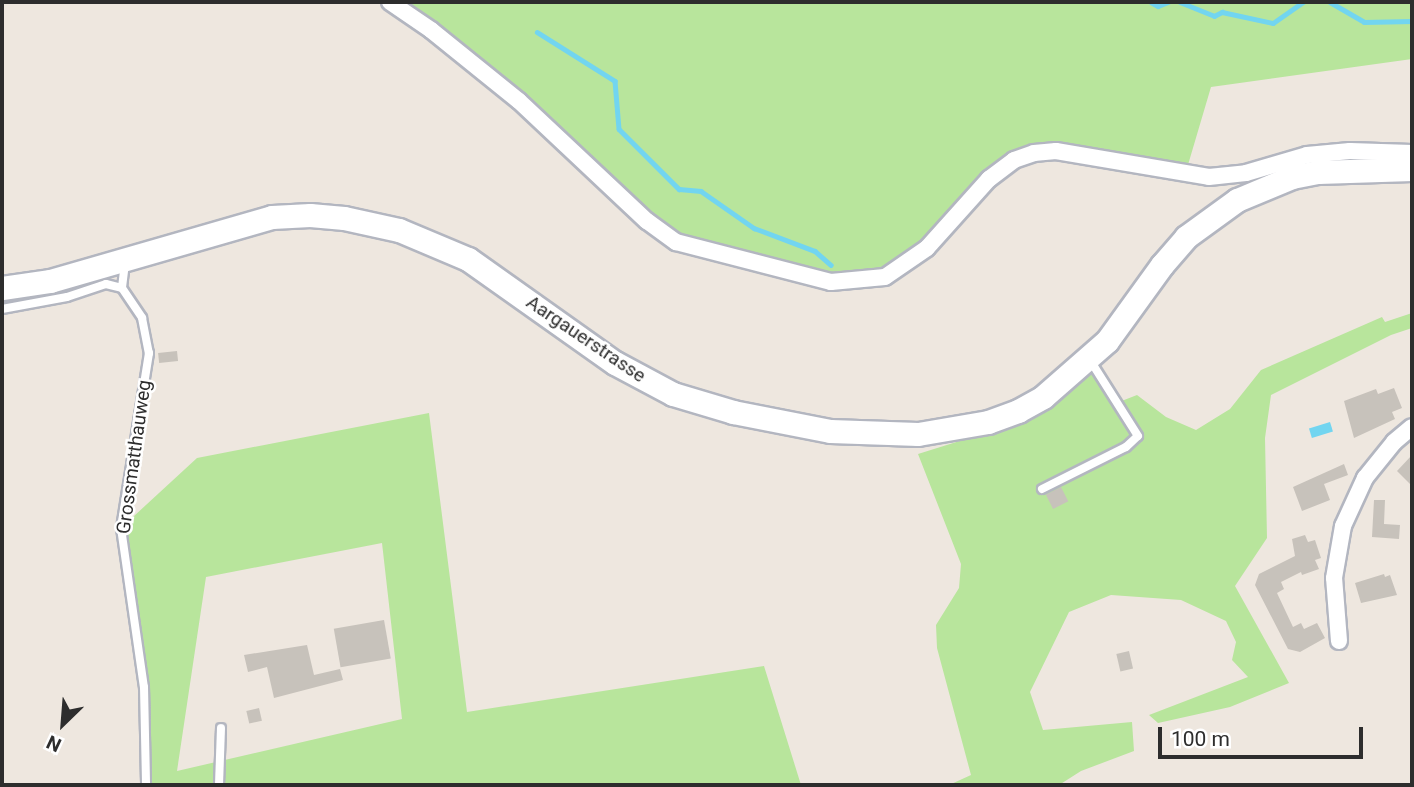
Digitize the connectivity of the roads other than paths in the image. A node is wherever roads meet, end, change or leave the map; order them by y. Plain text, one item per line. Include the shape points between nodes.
1 (390, 2) edge
2 (1412, 153) edge
3 (1412, 169) edge
4 (125, 260) junction
5 (2, 288) edge
6 (122, 288) junction
7 (2, 309) edge
8 (1090, 359) junction
9 (1412, 427) edge
10 (1042, 488) dead end
11 (1339, 641) dead end
12 (220, 728) dead end
13 (146, 785) edge
14 (219, 785) edge

1 - 2 street via 519,101 647,222 676,242 831,282 885,277 927,248 989,179 1014,160 1034,153 1056,151 1209,177 1246,173 1307,155
3 - 8 main road, Aargauerstrasse via 1355,169 1292,177 1227,206 1176,248
4 - 5 main road, Aargauerstrasse via 50,281
4 - 6 lane
4 - 8 main road, Aargauerstrasse via 272,217 310,215 369,222 468,259 615,363 656,386 733,412 830,431 918,434 988,422 1043,397
6 - 7 lane via 106,284 67,297
6 - 13 lane, Grossmatthauweg via 142,318 149,353 121,528 144,687
8 - 10 lane via 1138,436 1126,447
9 - 11 street via 1365,478 1343,526 1334,578
12 - 14 lane

